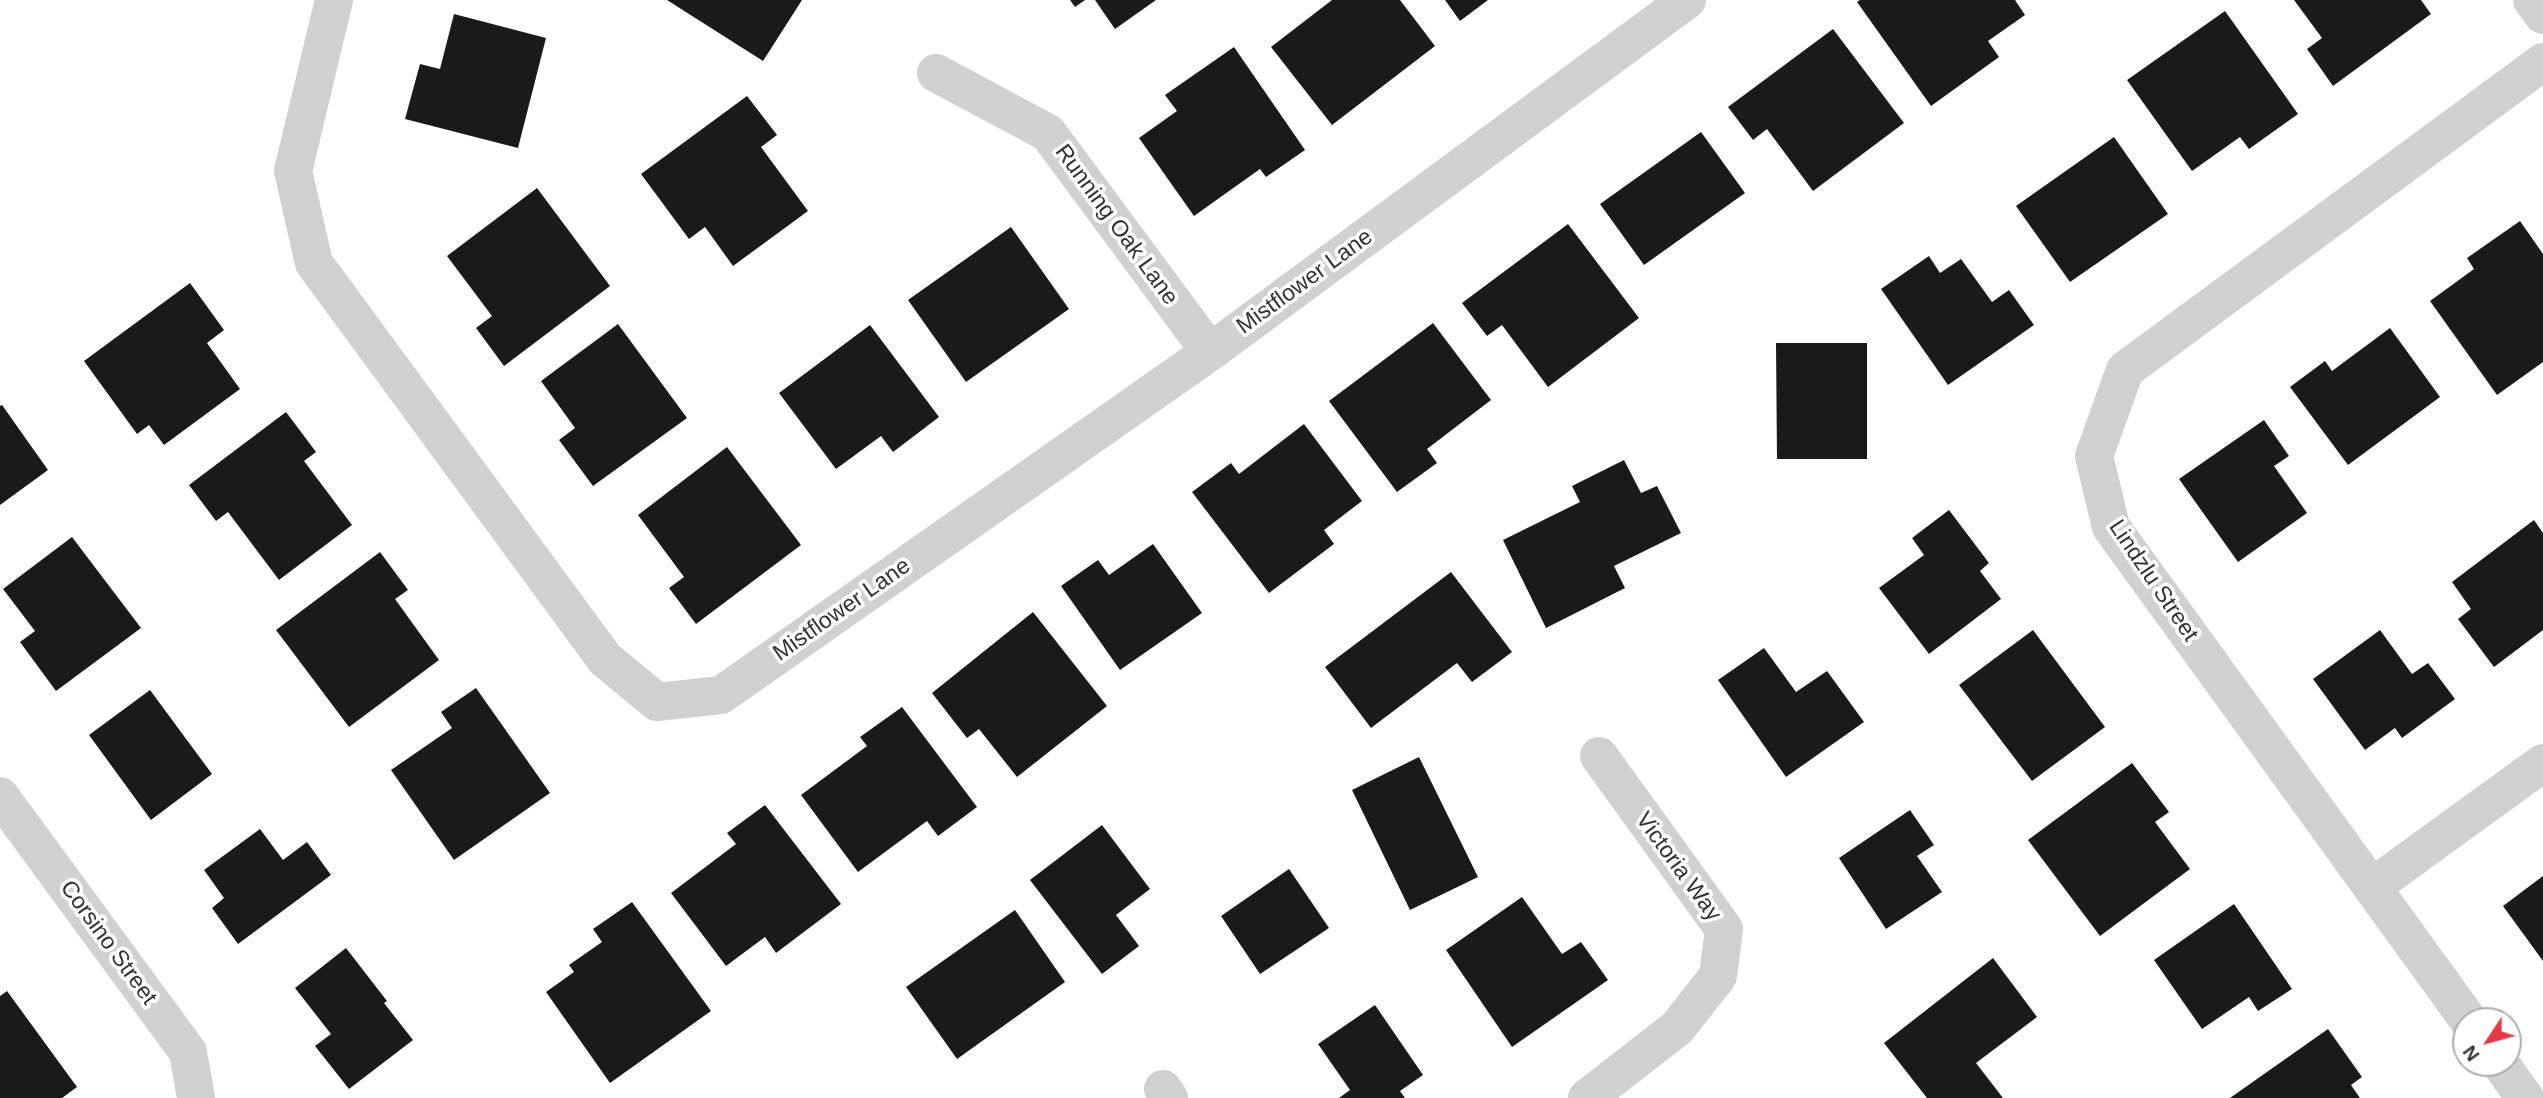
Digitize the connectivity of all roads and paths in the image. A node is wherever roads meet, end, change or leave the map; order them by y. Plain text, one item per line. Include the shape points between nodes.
1 (334, 0) edge
2 (1687, 0) edge
3 (2532, 0) edge
4 (2543, 15) edge
5 (2543, 62) edge
6 (936, 73) dead end
7 (1210, 352) junction
8 (1599, 756) dead end
9 (2543, 763) edge
10 (0, 796) edge
11 (2372, 887) junction
12 (2459, 1007) edge
13 (2510, 1077) edge
14 (196, 1098) edge
15 (1587, 1098) edge
16 (2525, 1098) edge

1 - 7 street, Mistflower Lane via 293,171 314,263 605,659 657,702 721,695
2 - 7 street, Mistflower Lane
3 - 4 street
5 - 11 street, Lindzlu Street via 2125,370 2094,456 2111,527
6 - 7 street, Running Oak Lane via 1048,133
8 - 15 street, Victoria Way via 1724,929 1718,976 1677,1028
9 - 11 street
10 - 14 street, Corsino Street via 188,1052
11 - 12 street, Lindzlu Street
13 - 16 street

